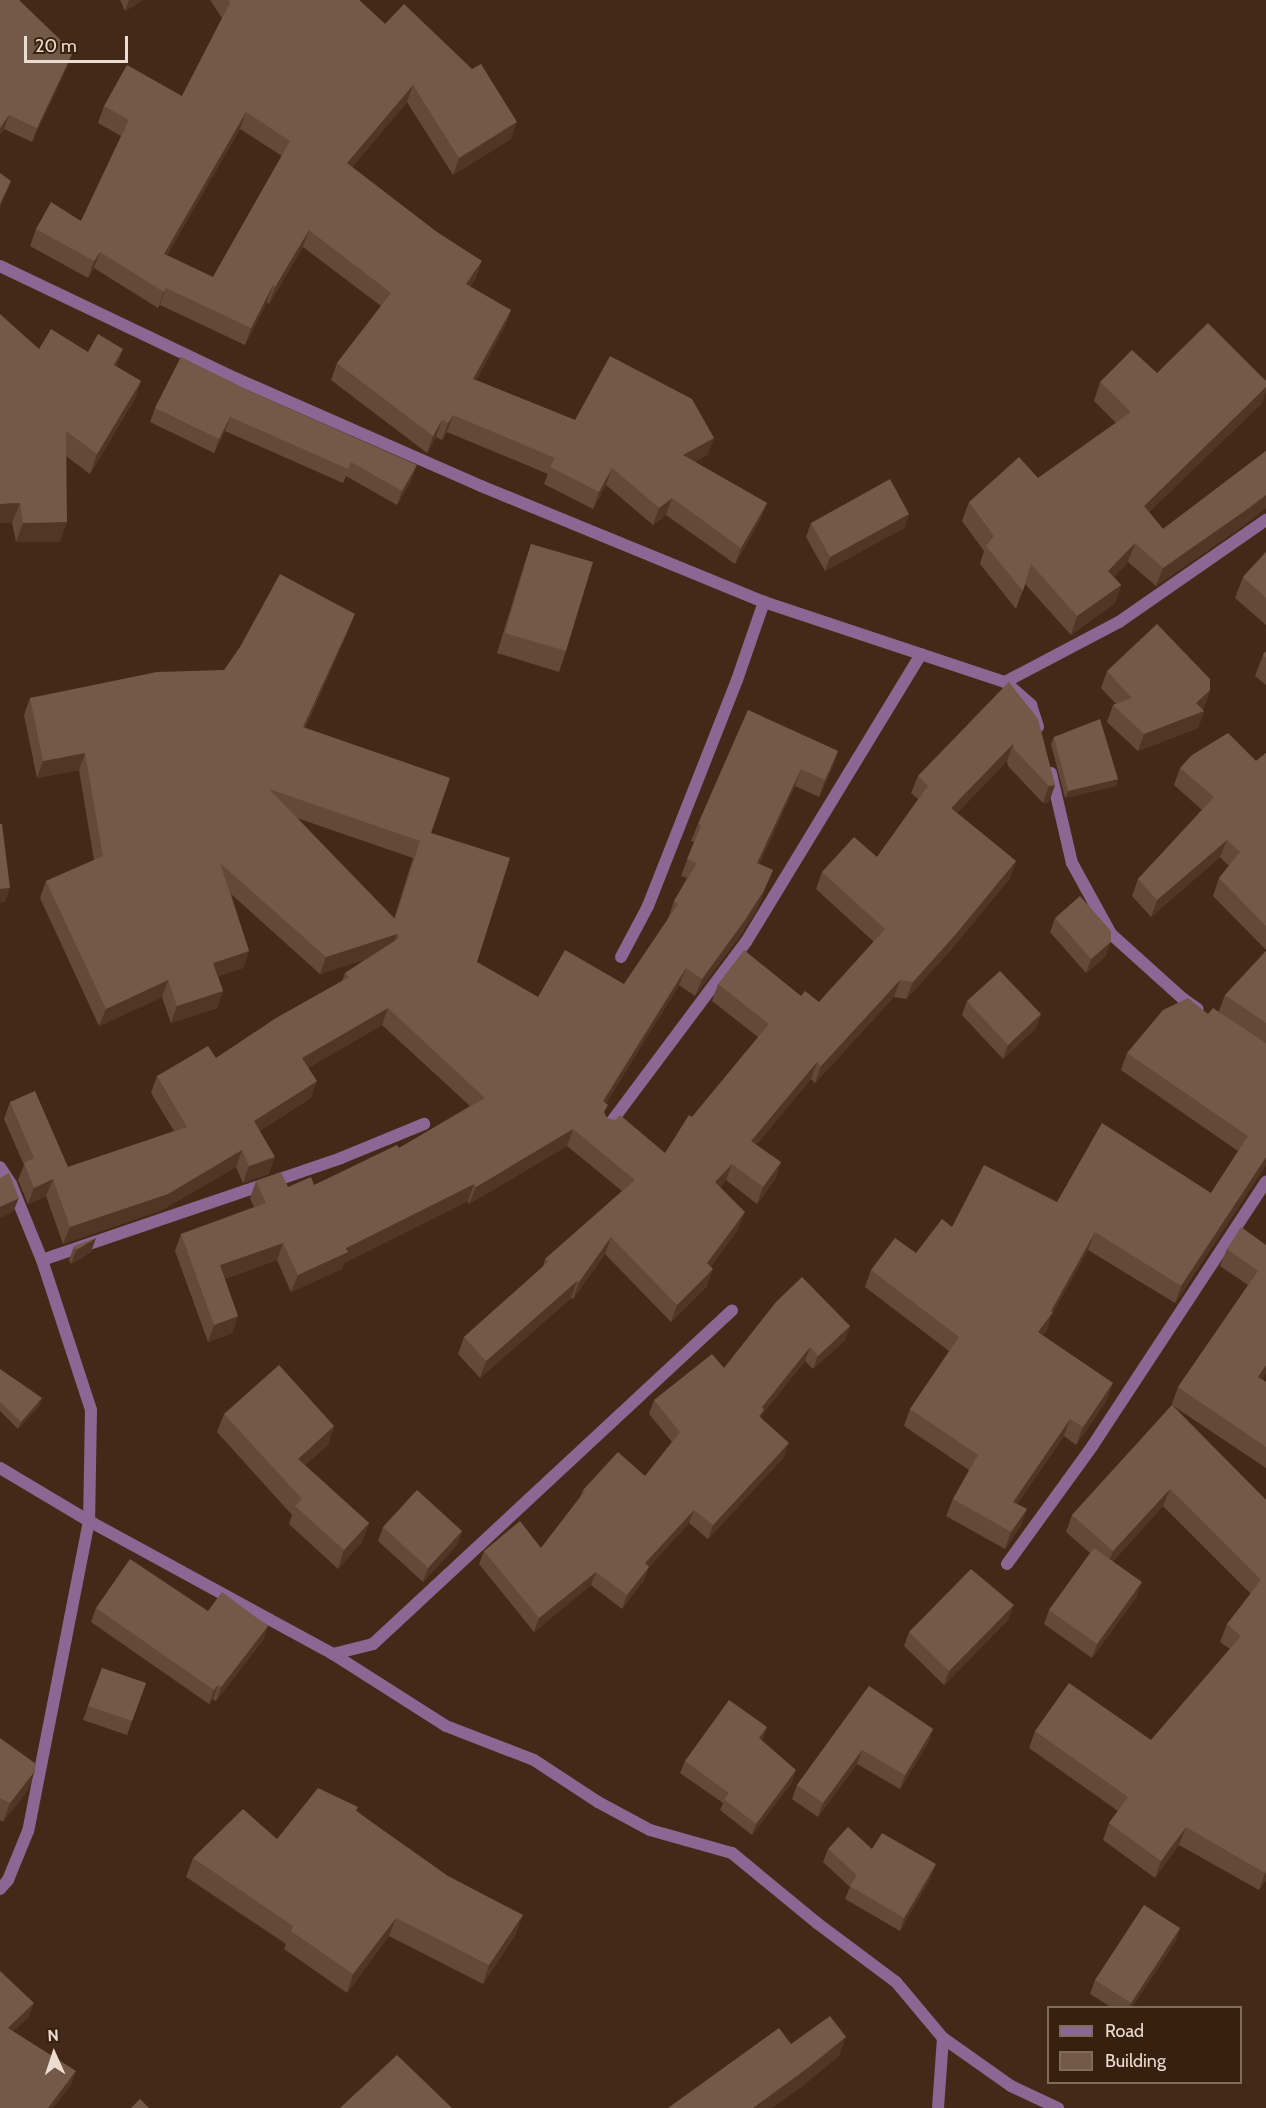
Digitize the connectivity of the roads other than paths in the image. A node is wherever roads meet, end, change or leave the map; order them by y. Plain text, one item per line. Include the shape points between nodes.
1 (0, 266) edge
2 (1266, 520) edge
3 (764, 602) junction
4 (921, 654) junction
5 (1005, 682) junction
6 (1041, 736) edge
7 (1047, 758) edge
8 (621, 957) dead end
9 (1210, 1017) edge
10 (424, 1124) dead end
11 (606, 1129) edge
12 (0, 1167) edge
13 (1266, 1182) edge
14 (42, 1260) junction
15 (732, 1310) dead end
16 (0, 1468) edge
17 (89, 1521) junction
18 (1007, 1564) dead end
19 (333, 1654) junction
20 (0, 1888) edge
21 (943, 2038) junction
22 (938, 2108) edge
23 (1058, 2108) edge

1 - 3 street via 256,387 482,486
2 - 5 street via 1119,622
3 - 4 street
3 - 8 street via 648,906
4 - 5 street
4 - 11 street via 746,942
5 - 6 street via 1031,705
7 - 9 street via 1072,863 1111,934 1182,998
10 - 14 street via 341,1158
12 - 14 street via 11,1184
13 - 18 street via 1099,1435
14 - 17 street via 91,1410
15 - 19 street via 373,1644
16 - 17 street
17 - 19 street
17 - 20 street via 33,1775 28,1831 8,1880
19 - 21 street via 446,1726 534,1760 650,1830 732,1853 896,1982
21 - 22 street
21 - 23 street via 1011,2086

